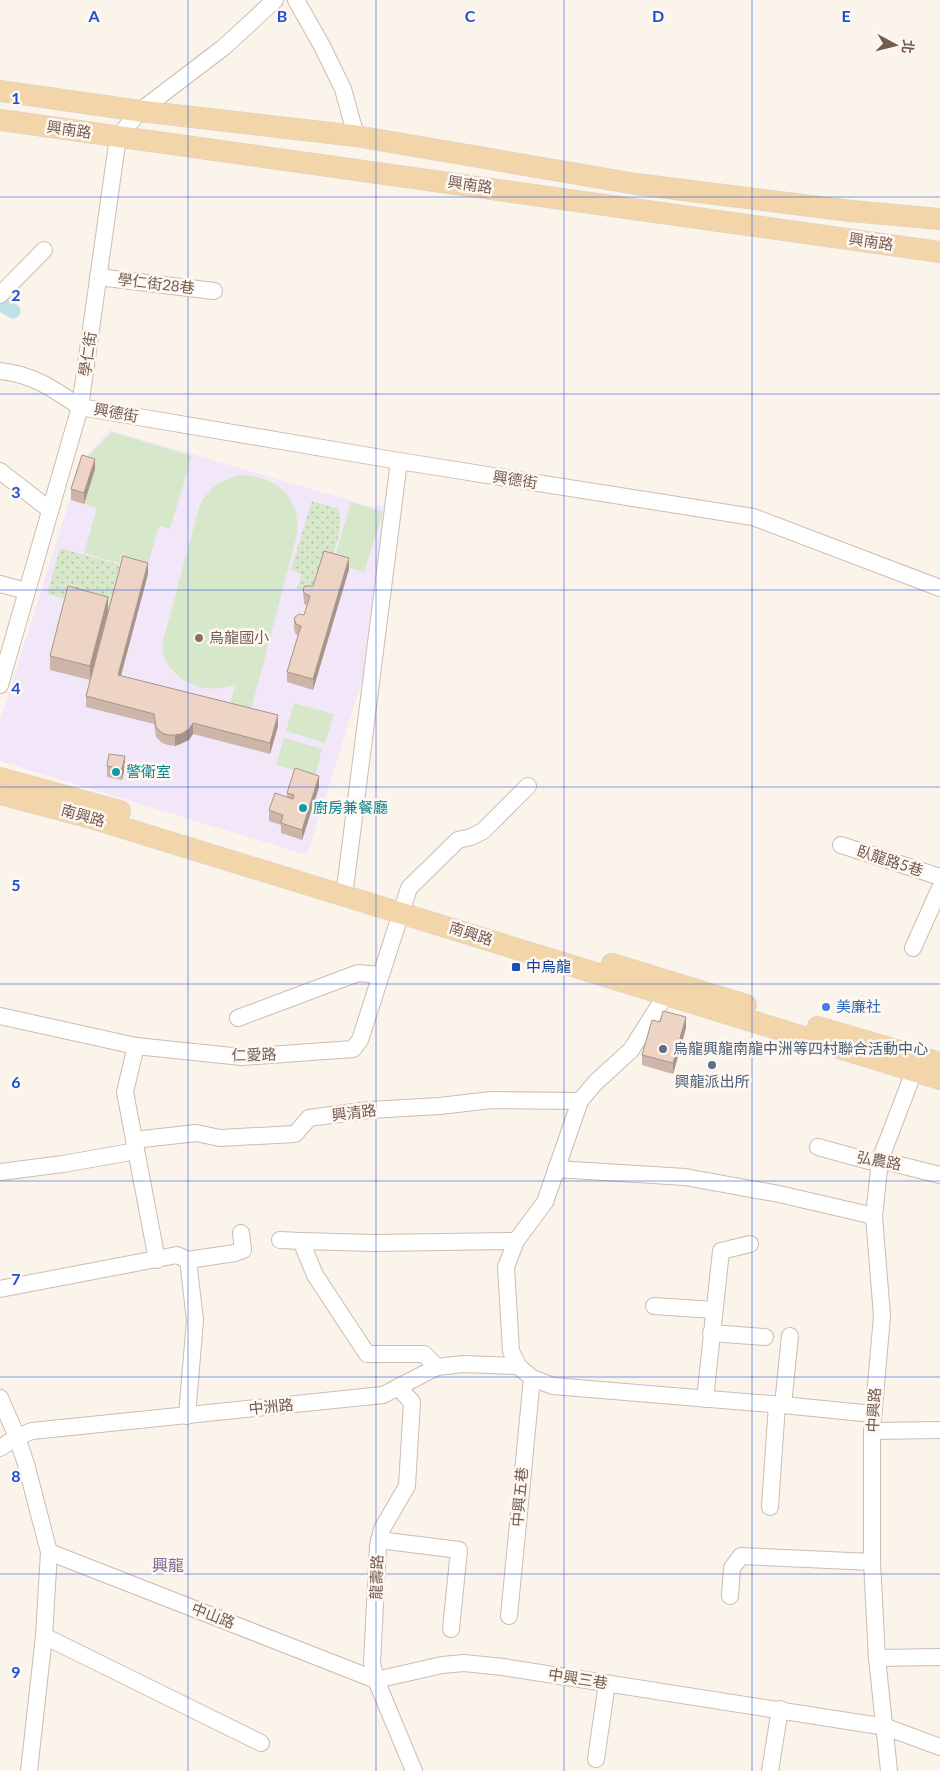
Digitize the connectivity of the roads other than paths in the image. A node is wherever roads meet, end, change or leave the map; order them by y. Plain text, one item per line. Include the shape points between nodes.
1 (275, 0) edge
2 (296, 0) edge
3 (0, 91) edge
4 (140, 111) junction
5 (0, 120) edge
6 (356, 136) junction
7 (118, 137) junction
8 (940, 219) edge
9 (44, 250) dead end
10 (940, 252) edge
11 (98, 278) junction
12 (214, 291) dead end
13 (0, 295) edge
14 (0, 371) edge
15 (80, 407) junction
16 (399, 461) junction
17 (0, 471) edge
18 (50, 510) junction
19 (0, 584) edge
20 (940, 588) edge
21 (26, 591) junction
22 (0, 685) edge
23 (0, 778) edge
24 (528, 786) dead end
25 (0, 794) edge
26 (841, 845) dead end
27 (940, 877) edge
28 (940, 888) edge
29 (346, 890) junction
30 (402, 906) junction
31 (912, 948) dead end
32 (379, 975) junction
33 (667, 988) junction
34 (0, 1016) edge
35 (238, 1018) dead end
36 (136, 1046) junction
37 (940, 1063) edge
38 (917, 1064) junction
39 (940, 1079) edge
40 (580, 1101) junction
41 (135, 1146) junction
42 (818, 1147) dead end
43 (880, 1160) junction
44 (556, 1169) junction
45 (0, 1172) edge
46 (940, 1175) edge
47 (874, 1216) junction
48 (241, 1233) dead end
49 (280, 1240) dead end
50 (301, 1241) junction
51 (516, 1241) junction
52 (750, 1244) dead end
53 (158, 1260) junction
54 (188, 1260) junction
55 (0, 1289) edge
56 (654, 1306) dead end
57 (714, 1310) junction
58 (712, 1333) junction
59 (765, 1336) dead end
60 (790, 1336) dead end
61 (518, 1366) junction
62 (437, 1367) junction
63 (532, 1378) junction
64 (398, 1387) junction
65 (0, 1398) edge
66 (705, 1399) junction
67 (780, 1405) junction
68 (874, 1414) junction
69 (187, 1416) junction
70 (940, 1430) edge
71 (872, 1431) junction
72 (17, 1437) junction
73 (0, 1448) edge
74 (770, 1507) dead end
75 (379, 1540) junction
76 (49, 1552) junction
77 (872, 1562) junction
78 (730, 1596) dead end
79 (509, 1616) dead end
80 (451, 1629) dead end
81 (44, 1636) junction
82 (940, 1657) edge
83 (877, 1658) junction
84 (376, 1680) junction
85 (608, 1683) junction
86 (780, 1709) junction
87 (886, 1727) junction
88 (261, 1743) dead end
89 (940, 1747) edge
90 (596, 1759) dead end
91 (29, 1771) edge
92 (414, 1771) edge
93 (770, 1771) edge
94 (890, 1771) edge

1 - 4 street via 224,46
2 - 6 street via 340,82
3 - 4 main road, 興南路
4 - 6 main road, 興南路
4 - 7 street
5 - 7 main road, 興南路
6 - 8 main road, 興南路 via 636,184
7 - 10 main road, 興南路
7 - 11 street, 學仁街
9 - 13 street
11 - 12 street, 學仁街28巷
11 - 15 street, 學仁街
14 - 15 street via 19,373 54,388
15 - 16 street, 興德街
15 - 18 street, 學仁街
16 - 20 street, 興德街 via 753,517
16 - 29 street
17 - 18 street
18 - 21 street, 學仁街
19 - 21 street
21 - 22 street, 學仁街
23 - 29 main road, 南興路 via 91,802
24 - 30 street, 仁愛路 via 483,831 458,840 409,888
25 - 29 main road, 南興路
26 - 27 street, 臥龍路5巷
28 - 31 street, 臥龍路5巷
29 - 30 main road, 南興路
30 - 32 street, 仁愛路
30 - 33 main road, 南興路
32 - 35 street via 358,973
32 - 36 street, 仁愛路 via 360,1040 353,1049 242,1057
33 - 38 main road, 南興路
33 - 40 street via 631,1050
34 - 36 street, 仁愛路
36 - 41 street via 125,1092
37 - 38 main road, 南興路
38 - 39 main road, 南興路
38 - 43 street, 中興路
40 - 41 street, 興清路 via 491,1100 369,1110 309,1118 295,1134 220,1138 196,1133
40 - 44 street
41 - 45 street via 63,1164
41 - 53 street
42 - 43 street, 弘農路 via 869,1161
43 - 46 street, 弘農路
43 - 47 street, 中興路
44 - 47 street via 686,1177
44 - 51 street via 545,1202
47 - 68 street, 中興路 via 882,1316
48 - 54 street via 243,1250
49 - 50 street
50 - 51 street
50 - 62 street via 315,1275 367,1354 424,1354
51 - 61 street via 506,1267 511,1351
52 - 57 street via 721,1251
53 - 54 street via 177,1255
53 - 55 street
54 - 69 street via 194,1320
56 - 57 street
57 - 58 street
58 - 59 street
58 - 66 street
60 - 67 street
61 - 62 street, 中洲路 via 463,1364
61 - 63 street
62 - 64 street, 中洲路
63 - 66 street via 553,1386
63 - 79 street, 中興五巷
64 - 69 street, 中洲路 via 383,1395
64 - 75 street, 龍壽路 via 412,1402 407,1486
65 - 72 street
66 - 67 street
67 - 68 street
67 - 74 street
68 - 71 street, 中興路
69 - 72 street, 中洲路 via 32,1431
70 - 71 street
71 - 77 street, 中興路
72 - 73 street, 中洲路
72 - 76 street
75 - 80 street via 459,1550
75 - 84 street, 龍壽路 via 372,1663
76 - 81 street
76 - 84 street, 中山路
77 - 78 street via 741,1556 732,1568
77 - 83 street, 中興路
81 - 88 street
81 - 91 street
82 - 83 street
83 - 87 street, 中興路
84 - 85 street, 中興三巷 via 464,1663
84 - 92 street, 龍壽路
85 - 86 street, 中興三巷
85 - 90 street
86 - 87 street, 中興三巷
86 - 93 street
87 - 89 street, 中興三巷
87 - 94 street, 中興路

